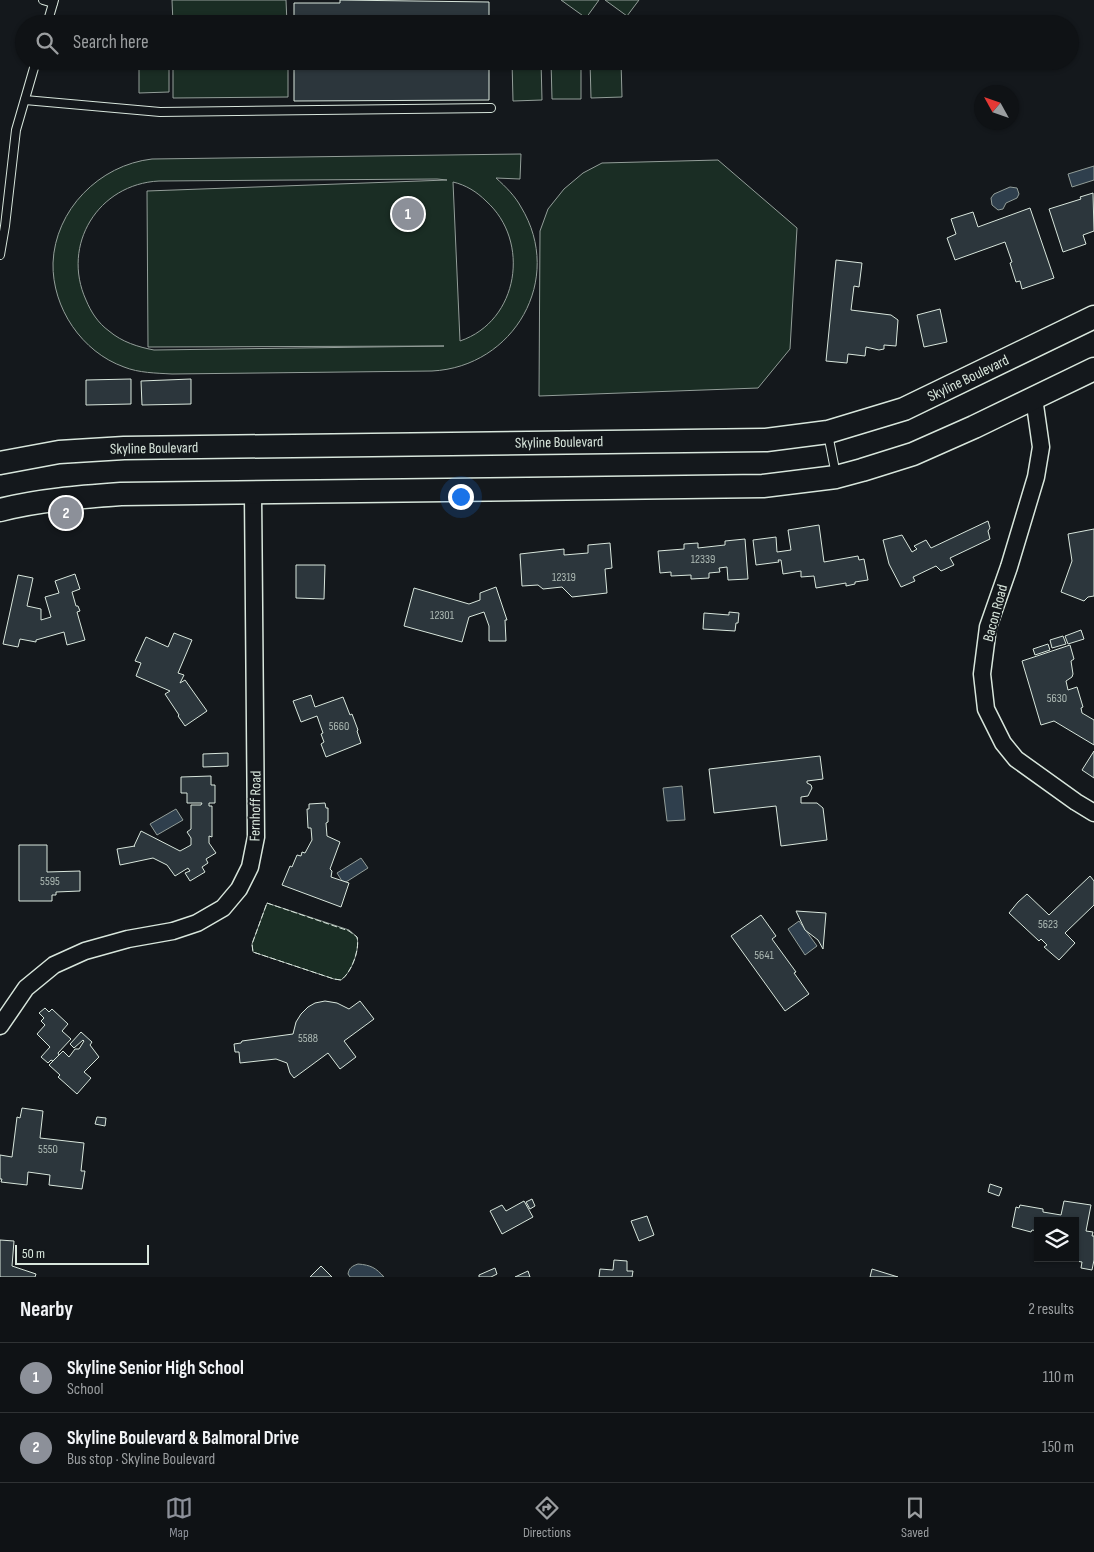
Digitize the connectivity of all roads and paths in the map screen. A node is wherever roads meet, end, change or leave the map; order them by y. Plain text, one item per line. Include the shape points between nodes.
1 (43, 0) edge
2 (54, 2) edge
3 (50, 15) edge
4 (33, 70) edge
5 (25, 100) junction
6 (491, 108) dead end
7 (0, 255) edge
8 (1094, 317) edge
9 (1094, 369) edge
10 (1034, 398) junction
11 (828, 432) junction
12 (0, 463) edge
13 (836, 477) junction
14 (253, 493) junction
15 (0, 510) edge
16 (1094, 813) edge
17 (0, 1026) edge

1 - 2 lane
2 - 3 lane
4 - 5 lane
5 - 6 lane via 160,112
5 - 7 lane via 16,130
8 - 11 main road, Skyline Boulevard via 904,409
9 - 10 main road
10 - 13 main road via 913,454
10 - 16 street, Bacon Road via 1041,447 1036,477 988,627 982,674 986,709 1003,743 1016,760
11 - 12 main road, Skyline Boulevard via 766,440 124,448 59,452
11 - 13 lane
13 - 14 main road via 763,486
14 - 15 main road via 121,494 65,498
14 - 17 street, Fernhoff Road via 256,837 250,867 239,889 223,908 197,923 85,951 54,964 26,988

